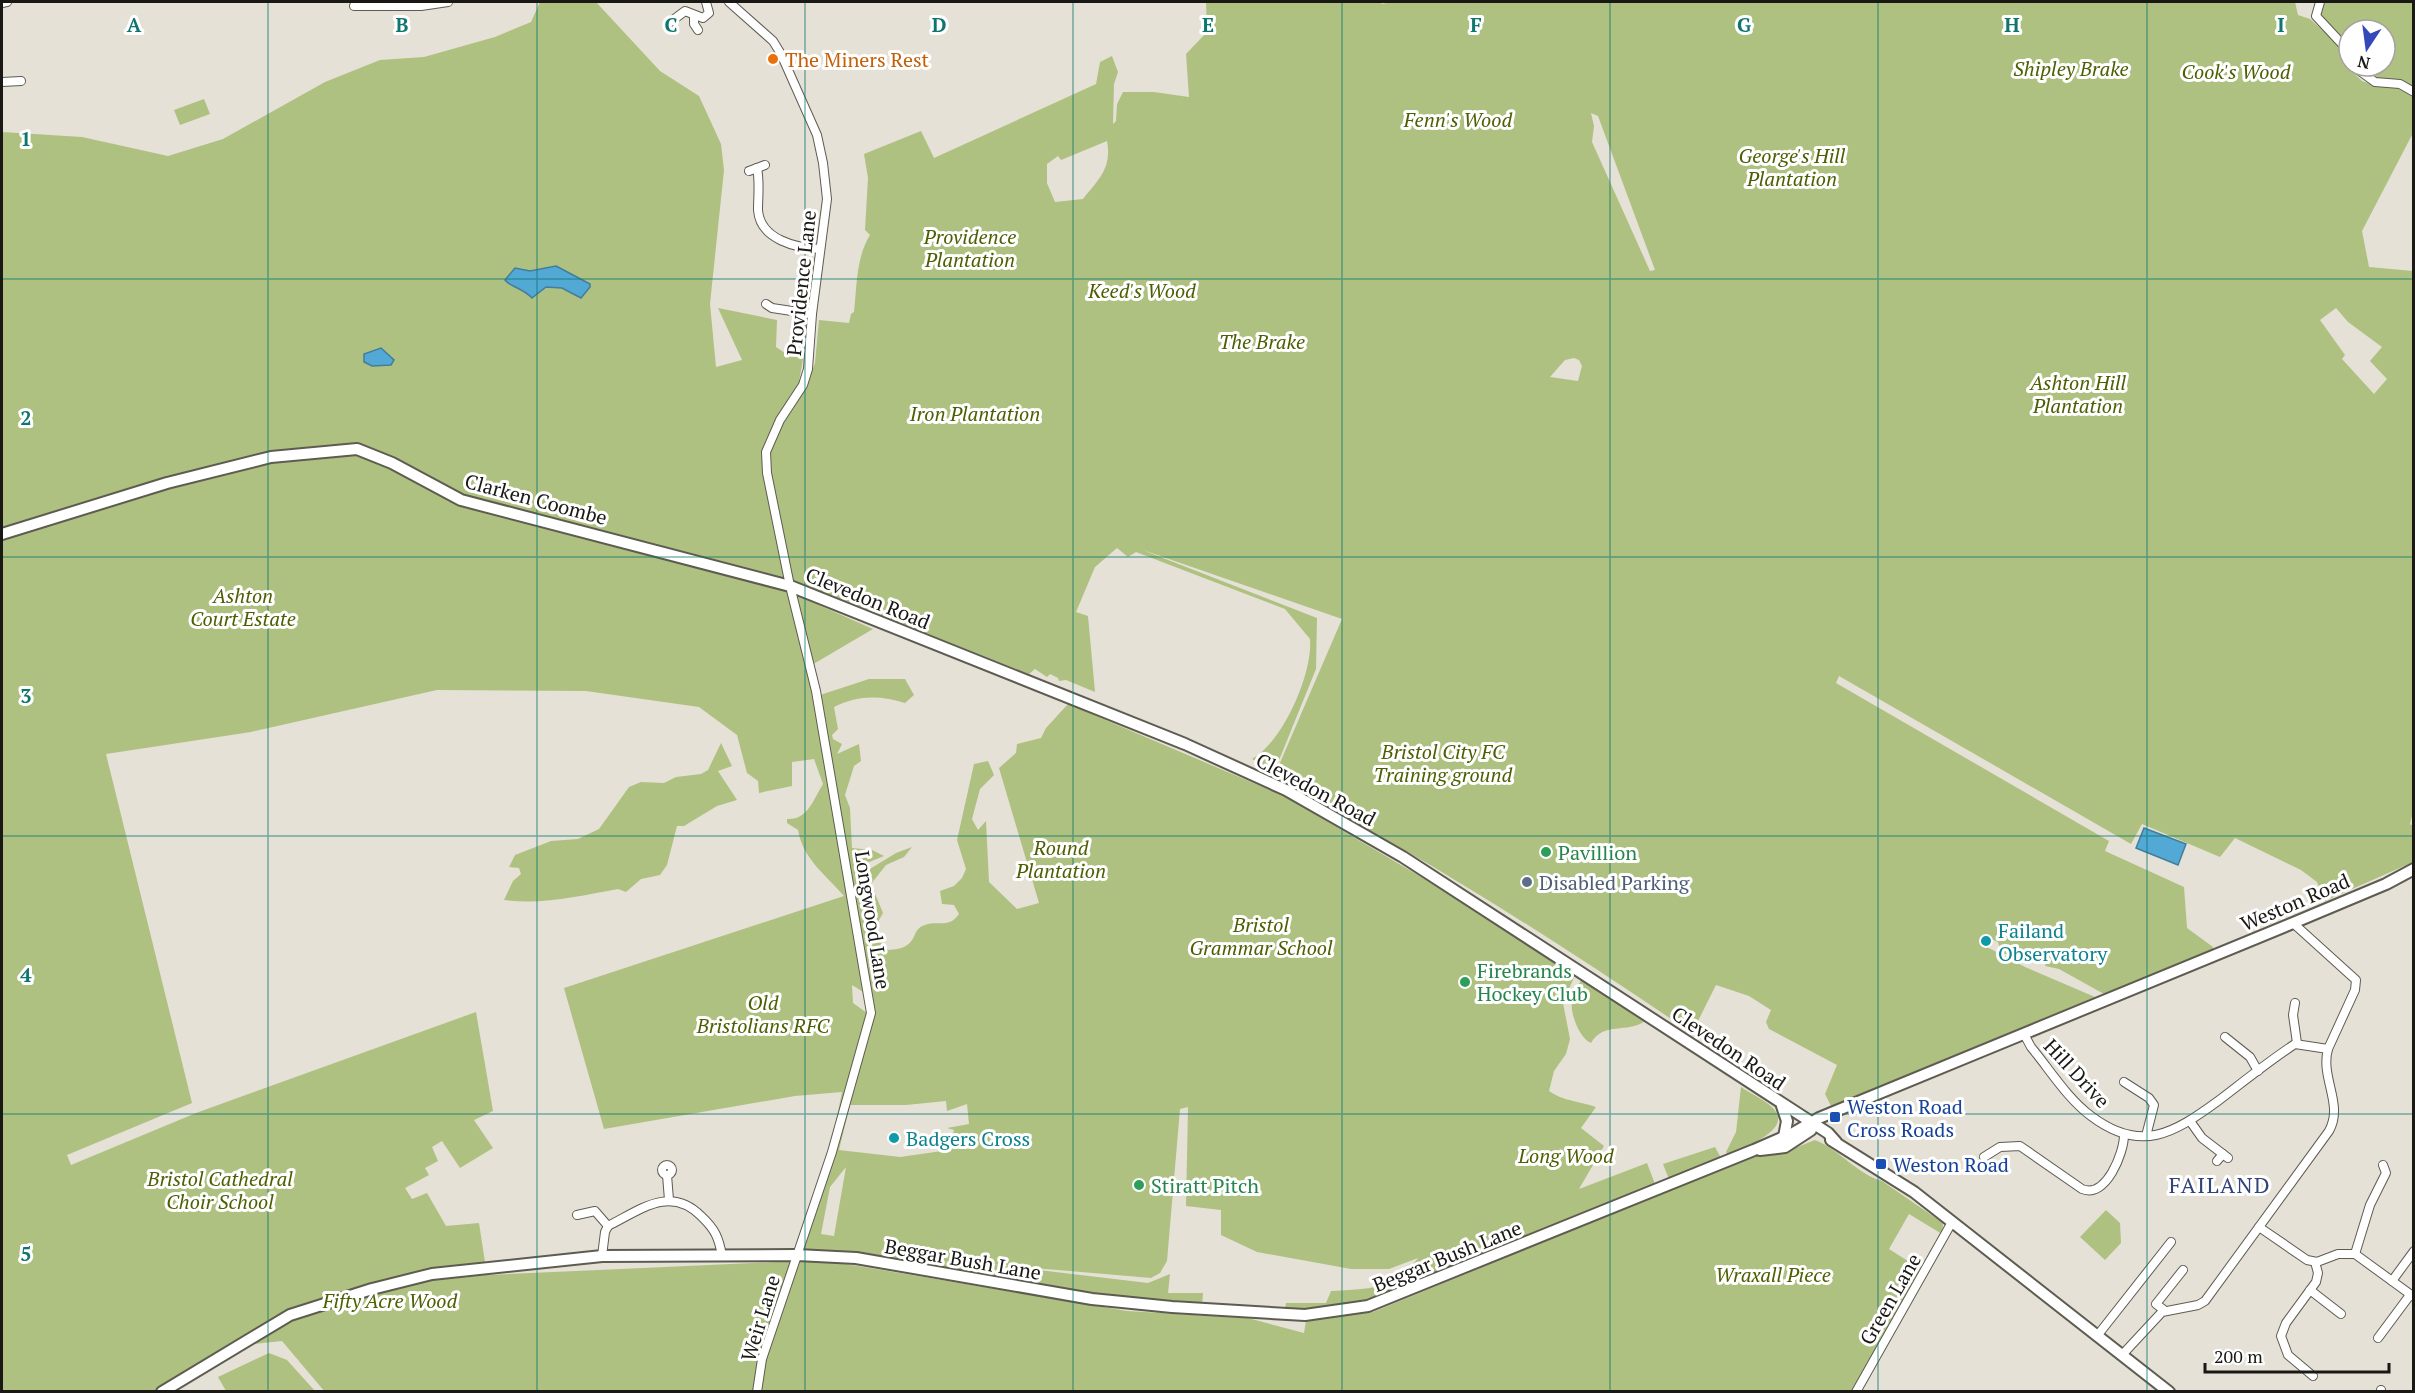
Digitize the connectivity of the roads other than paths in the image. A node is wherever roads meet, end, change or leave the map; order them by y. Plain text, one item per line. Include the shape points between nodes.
1 (7, 2) edge
2 (448, 2) edge
3 (706, 2) edge
4 (729, 2) edge
5 (2320, 2) edge
6 (2, 3) edge
7 (354, 6) dead end
8 (694, 17) junction
9 (669, 22) dead end
10 (698, 30) dead end
11 (2337, 39) edge
12 (2369, 78) edge
13 (21, 81) dead end
14 (2, 82) edge
15 (2414, 92) edge
16 (757, 168) dead end
17 (820, 249) junction
18 (766, 304) dead end
19 (813, 314) junction
20 (2, 534) edge
21 (790, 585) junction
22 (2414, 869) edge
23 (2293, 923) junction
24 (2295, 1003) dead end
25 (2024, 1034) junction
26 (2227, 1041) dead end
27 (2297, 1043) junction
28 (2328, 1049) junction
29 (2258, 1071) junction
30 (2124, 1082) dead end
31 (1782, 1106) junction
32 (2190, 1121) junction
33 (1814, 1124) junction
34 (2124, 1135) junction
35 (2145, 1136) junction
36 (1784, 1137) junction
37 (1754, 1150) junction
38 (1988, 1153) dead end
39 (2217, 1161) dead end
40 (2383, 1165) dead end
41 (667, 1175) dead end
42 (669, 1200) junction
43 (577, 1215) dead end
44 (1953, 1222) junction
45 (608, 1226) junction
46 (2259, 1227) junction
47 (2171, 1242) dead end
48 (2410, 1251) edge
49 (2355, 1254) junction
50 (797, 1255) junction
51 (602, 1256) junction
52 (722, 1256) junction
53 (2315, 1262) junction
54 (2184, 1270) dead end
55 (2392, 1281) junction
56 (2310, 1290) junction
57 (2412, 1296) edge
58 (2164, 1310) junction
59 (2336, 1313) dead end
60 (2097, 1336) junction
61 (2379, 1338) dead end
62 (2122, 1355) junction
63 (2309, 1375) dead end
64 (162, 1392) edge
65 (757, 1392) edge
66 (1856, 1392) edge
67 (2169, 1392) edge

1 - 6 street
2 - 7 street
3 - 8 street via 710,7 708,15
4 - 17 street, Providence Lane via 773,41 817,135 827,190
5 - 11 street via 2316,16
8 - 9 street via 685,11 679,20
8 - 10 street
12 - 15 street via 2400,84
13 - 14 street
16 - 17 street via 758,212 764,225 791,246
17 - 19 street, Providence Lane
18 - 19 street
19 - 21 street, Providence Lane via 803,385 780,420 766,452
20 - 21 main road, Clarken Coombe via 167,483 271,457 357,449 461,500
21 - 31 main road, Clevedon Road via 1185,744 1286,790 1412,863
21 - 50 street, Longwood Lane via 816,691 871,1013 832,1152
22 - 23 main road, Weston Road
23 - 25 main road, Weston Road
23 - 28 street via 2356,980
24 - 27 street
25 - 33 main road, Weston Road
25 - 34 street, Hill Drive via 2079,1105
26 - 29 street via 2250,1057
27 - 28 street
27 - 29 street, Hill Drive
28 - 46 street via 2327,1076 2336,1108 2331,1128
29 - 32 street, Hill Drive
30 - 35 street, Hill Drive via 2139,1087 2154,1105
31 - 33 main road, Clevedon Road
31 - 36 main road via 1787,1121
32 - 35 street, Hill Drive via 2168,1133
32 - 39 street via 2202,1138 2225,1156
33 - 36 main road, Beggar Bush Lane
33 - 37 main road, Beggar Bush Lane via 1785,1147
33 - 44 main road, Clevedon Road
34 - 35 street, Hill Drive
34 - 38 street via 2121,1155 2109,1176 2092,1191 2082,1189 2020,1146 2007,1145
36 - 37 main road, Beggar Bush Lane
37 - 50 main road, Beggar Bush Lane via 1368,1306 1305,1316 1092,1299 856,1258
40 - 49 street via 2386,1173 2370,1205
41 - 42 street
42 - 45 street
42 - 52 street via 688,1204 708,1222 718,1237
43 - 45 street via 595,1211
44 - 60 main road, Clevedon Road
44 - 66 street, Green Lane
45 - 51 street
46 - 53 street via 2304,1259
46 - 58 street via 2205,1301
47 - 60 street
48 - 55 street
49 - 53 street via 2338,1254
49 - 55 street
50 - 52 main road, Beggar Bush Lane
50 - 65 street, Weir Lane via 762,1359
51 - 52 main road, Beggar Bush Lane
51 - 64 main road, Beggar Bush Lane via 432,1274 372,1289 290,1315
53 - 56 street via 2318,1275
54 - 58 street via 2156,1304
55 - 57 street
56 - 59 street
56 - 63 street via 2280,1336 2288,1355
57 - 61 street
58 - 62 street
60 - 62 main road, Clevedon Road
62 - 67 main road, Clevedon Road

